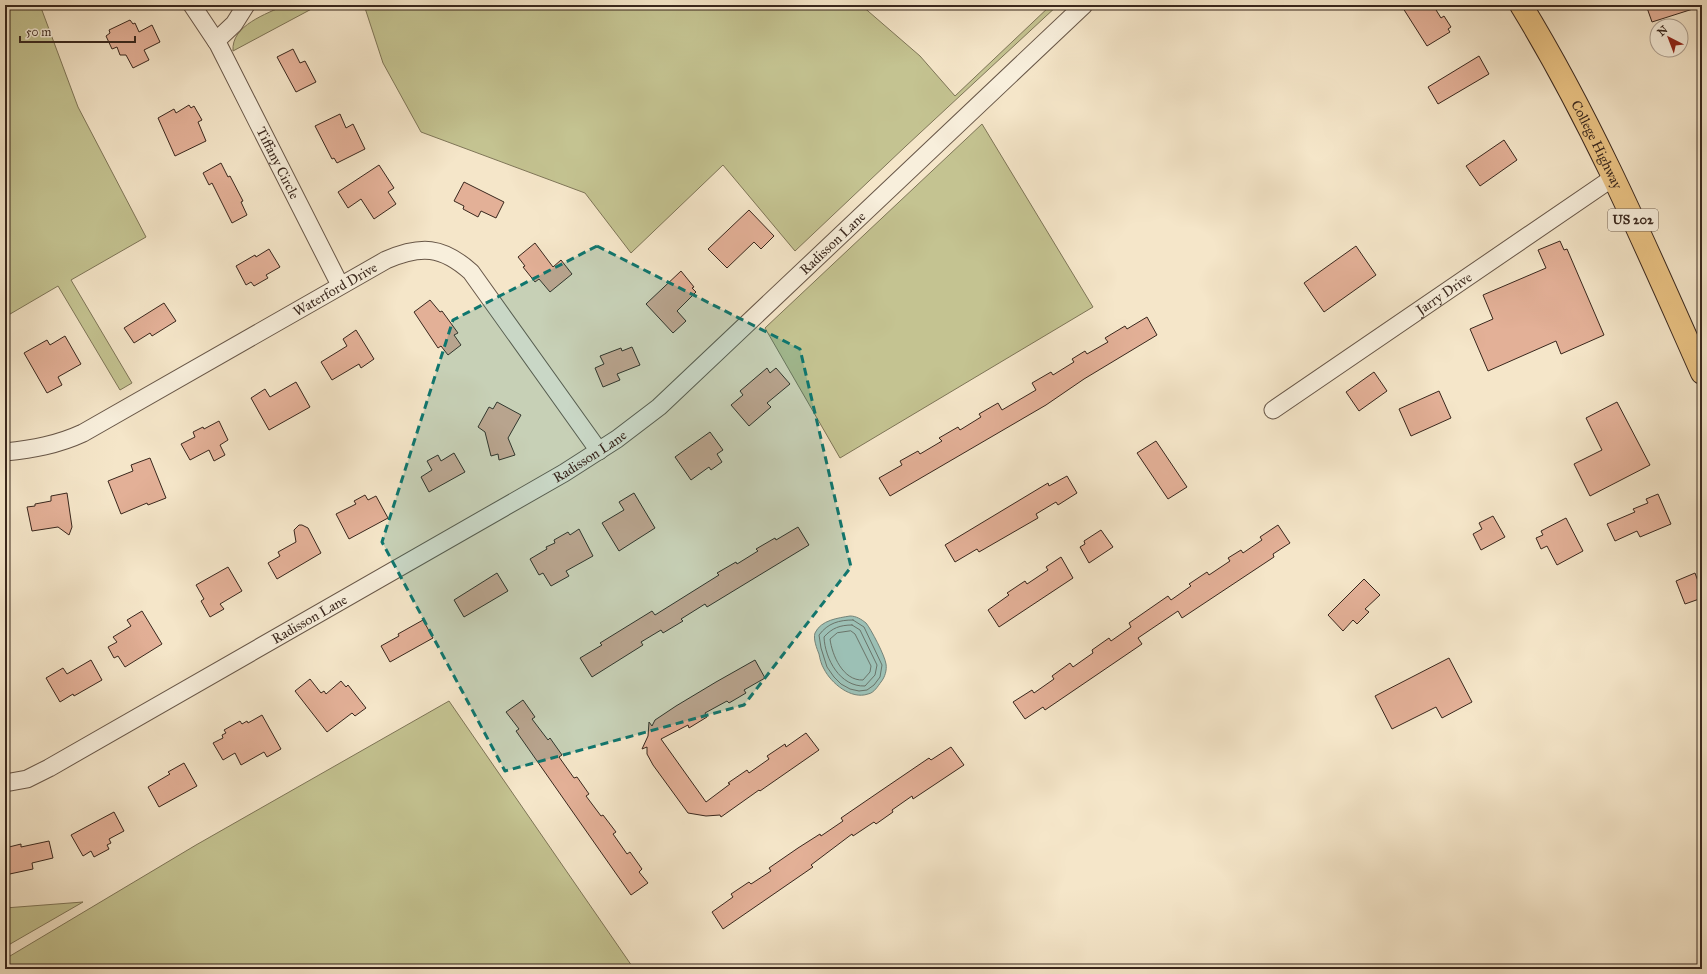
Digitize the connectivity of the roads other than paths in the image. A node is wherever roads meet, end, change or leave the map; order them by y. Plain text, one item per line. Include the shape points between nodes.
1 (192, 5) edge
2 (246, 5) edge
3 (1084, 5) edge
4 (1521, 5) edge
5 (216, 41) junction
6 (1614, 177) junction
7 (340, 285) junction
8 (1702, 373) edge
9 (1273, 410) dead end
10 (599, 451) junction
11 (5, 452) edge
12 (5, 783) edge

1 - 5 street, Tiffany Circle
2 - 5 street via 234,24
3 - 10 street, Radisson Lane via 659,407
4 - 6 highway, College Highway / US 202 via 1594,135
5 - 7 street, Tiffany Circle
6 - 8 highway, College Highway / US 202
6 - 9 street, Jarry Drive
7 - 10 street, Waterford Drive via 402,253 432,251 459,261 481,285
7 - 11 street, Waterford Drive via 83,433 56,444
10 - 12 street, Radisson Lane via 48,768 27,779

